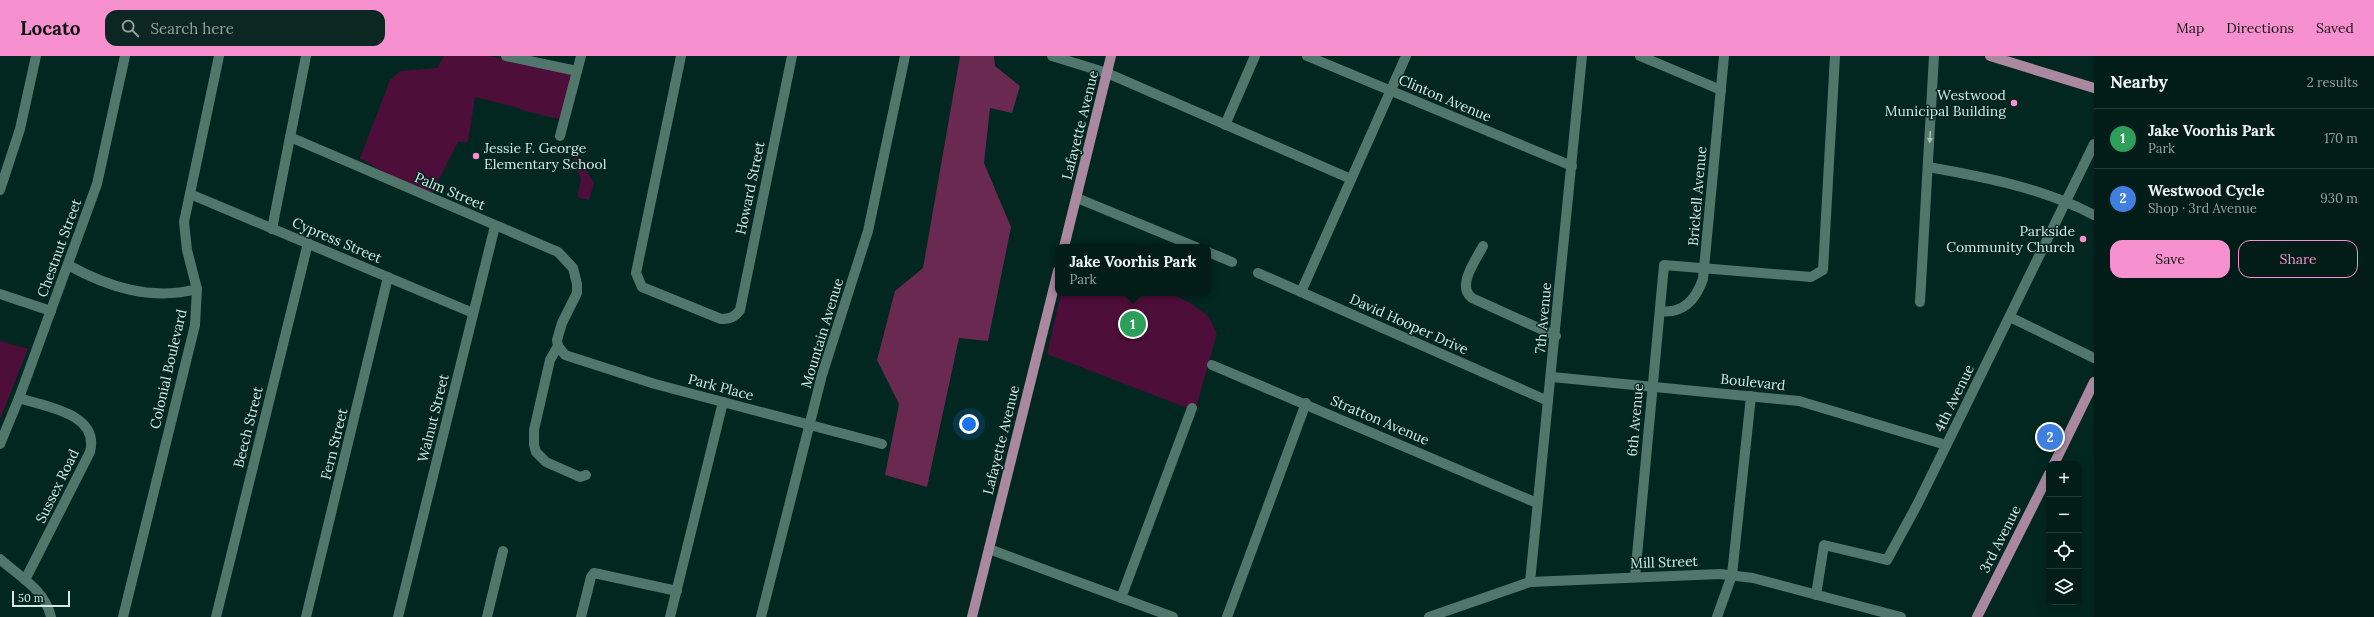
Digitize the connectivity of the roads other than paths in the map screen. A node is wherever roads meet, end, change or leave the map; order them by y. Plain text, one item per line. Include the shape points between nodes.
1 (36, 56) edge
2 (125, 56) edge
3 (219, 56) edge
4 (306, 56) edge
5 (506, 56) edge
6 (581, 56) edge
7 (681, 56) edge
8 (792, 56) edge
9 (905, 56) edge
10 (1052, 56) edge
11 (1111, 56) edge
12 (1255, 56) edge
13 (1307, 56) edge
14 (1406, 56) edge
15 (1582, 56) edge
16 (1640, 56) edge
17 (1724, 56) edge
18 (1835, 56) edge
19 (1934, 56) edge
20 (1990, 56) edge
21 (577, 71) junction
22 (1107, 74) junction
23 (2094, 88) edge
24 (1721, 90) junction
25 (1391, 91) junction
26 (1225, 125) junction
27 (560, 136) dead end
28 (290, 137) junction
29 (2094, 144) edge
30 (1572, 166) junction
31 (1928, 167) junction
32 (1351, 179) junction
33 (0, 190) edge
34 (190, 194) junction
35 (1076, 198) junction
36 (2066, 200) junction
37 (2094, 215) edge
38 (495, 226) junction
39 (272, 229) junction
40 (308, 243) junction
41 (1065, 244) edge
42 (1189, 244) edge
43 (1483, 246) dead end
44 (1211, 253) edge
45 (1232, 262) dead end
46 (68, 264) junction
47 (1705, 268) junction
48 (1258, 273) dead end
49 (388, 277) junction
50 (1055, 283) edge
51 (197, 289) junction
52 (1301, 292) junction
53 (0, 294) edge
54 (1920, 302) dead end
55 (51, 311) junction
56 (1660, 311) junction
57 (473, 313) junction
58 (2010, 317) junction
59 (1556, 336) junction
60 (558, 346) junction
61 (2094, 358) edge
62 (1212, 364) dead end
63 (1552, 377) junction
64 (2094, 382) edge
65 (1652, 387) junction
66 (1751, 396) junction
67 (19, 398) junction
68 (1548, 401) junction
69 (723, 402) junction
70 (1306, 403) junction
71 (1192, 408) dead end
72 (809, 424) junction
73 (0, 444) edge
74 (882, 444) dead end
75 (1946, 445) junction
76 (2055, 461) edge
77 (586, 475) dead end
78 (2046, 480) edge
79 (1537, 503) junction
80 (989, 549) junction
81 (503, 551) dead end
82 (0, 559) edge
83 (1732, 575) junction
84 (1635, 577) junction
85 (25, 580) junction
86 (1530, 582) junction
87 (677, 591) junction
88 (1816, 595) junction
89 (1121, 598) junction
90 (1866, 608) junction
91 (51, 617) edge
92 (122, 617) edge
93 (216, 617) edge
94 (306, 617) edge
95 (398, 617) edge
96 (487, 617) edge
97 (581, 617) edge
98 (670, 617) edge
99 (761, 617) edge
100 (972, 617) edge
101 (1173, 617) edge
102 (1227, 617) edge
103 (1429, 617) edge
104 (1717, 617) edge
105 (1862, 617) edge
106 (1901, 617) edge
107 (1976, 617) edge

1 - 33 street via 20,129
2 - 46 street, Chestnut Street via 97,184
3 - 34 street, Colonial Boulevard
4 - 28 street
5 - 21 street
6 - 21 street
7 - 8 street, Howard Street via 637,277 642,288 721,319 727,319 740,310
9 - 72 street, Mountain Avenue via 868,231
10 - 22 street
11 - 22 main road, Lafayette Avenue
12 - 26 street
13 - 25 street, Clinton Avenue
14 - 25 street
15 - 30 street, 7th Avenue
16 - 24 street
17 - 24 street, Brickell Avenue
18 - 47 street via 1825,265 1820,273 1811,277
19 -> 31 street
20 - 23 main road
21 - 27 street
22 - 26 street
22 - 35 main road, Lafayette Avenue
24 - 47 street, Brickell Avenue
25 - 30 street, Clinton Avenue
25 - 32 street
26 - 32 street
28 - 38 street, Palm Street
28 - 39 street
29 - 36 street, 4th Avenue
30 - 59 street, 7th Avenue
31 - 36 street via 1990,178
31 - 54 street
32 - 52 street
34 - 39 street, Cypress Street
34 - 51 street, Colonial Boulevard via 186,208 185,237
35 - 41 main road, Lafayette Avenue
35 - 42 street
36 - 37 street
36 - 58 street, 4th Avenue
38 - 57 street, Walnut Street
38 - 60 street, Palm Street via 562,255 573,268 577,290 574,302 562,323 557,340
39 - 40 street, Cypress Street
40 - 49 street, Cypress Street
40 - 93 street, Beech Street
43 - 59 street via 1465,282 1466,293
44 - 45 street
46 - 51 street via 101,281 139,292 171,294
46 - 55 street, Chestnut Street
47 - 56 street, Brickell Avenue via 1699,290 1689,304 1674,312
47 - 56 street, 6th Avenue via 1664,265
48 - 52 street, David Hooper Drive
49 - 57 street, Cypress Street
49 - 94 street, Fern Street
50 - 80 main road, Lafayette Avenue
51 - 92 street, Colonial Boulevard via 195,325
52 - 68 street, David Hooper Drive
53 - 55 street
55 - 67 street, Chestnut Street
56 - 65 street, 6th Avenue
57 - 95 street, Walnut Street
58 - 61 street
58 - 75 street, 4th Avenue
59 - 63 street, 7th Avenue
60 - 69 street, Park Place via 565,355 655,384
60 - 77 street via 550,360 534,430 534,445 536,452 546,462 580,477
62 - 70 street, Stratton Avenue
63 - 65 street, Boulevard
63 - 68 street, 7th Avenue
64 - 76 main road
65 - 66 street, Boulevard
65 - 84 street, 6th Avenue
66 - 75 street, Boulevard via 1800,401
66 - 83 street
67 - 73 street, Chestnut Street
67 - 85 street, Sussex Road via 76,417 87,427 92,442 90,452
68 - 79 street, 7th Avenue
69 - 72 street, Park Place
69 - 87 street
70 - 79 street, Stratton Avenue
70 - 102 street
71 - 89 street
72 - 74 street, Park Place
72 - 99 street, Mountain Avenue
75 - 88 street, 4th Avenue via 1887,560 1824,545
78 - 107 main road, 3rd Avenue
79 - 86 street, 7th Avenue
80 - 89 street
80 - 100 main road, Lafayette Avenue
81 - 96 street
82 - 85 street
83 - 84 street, Mill Street
83 - 88 street, Mill Street
83 - 104 street
84 - 86 street, Mill Street
85 - 91 street via 42,596
86 - 103 street, Mill Street
87 - 97 street via 594,574 591,577
87 - 98 street
88 - 90 street, Mill Street
89 - 101 street
90 - 105 street
90 - 106 street, Mill Street

